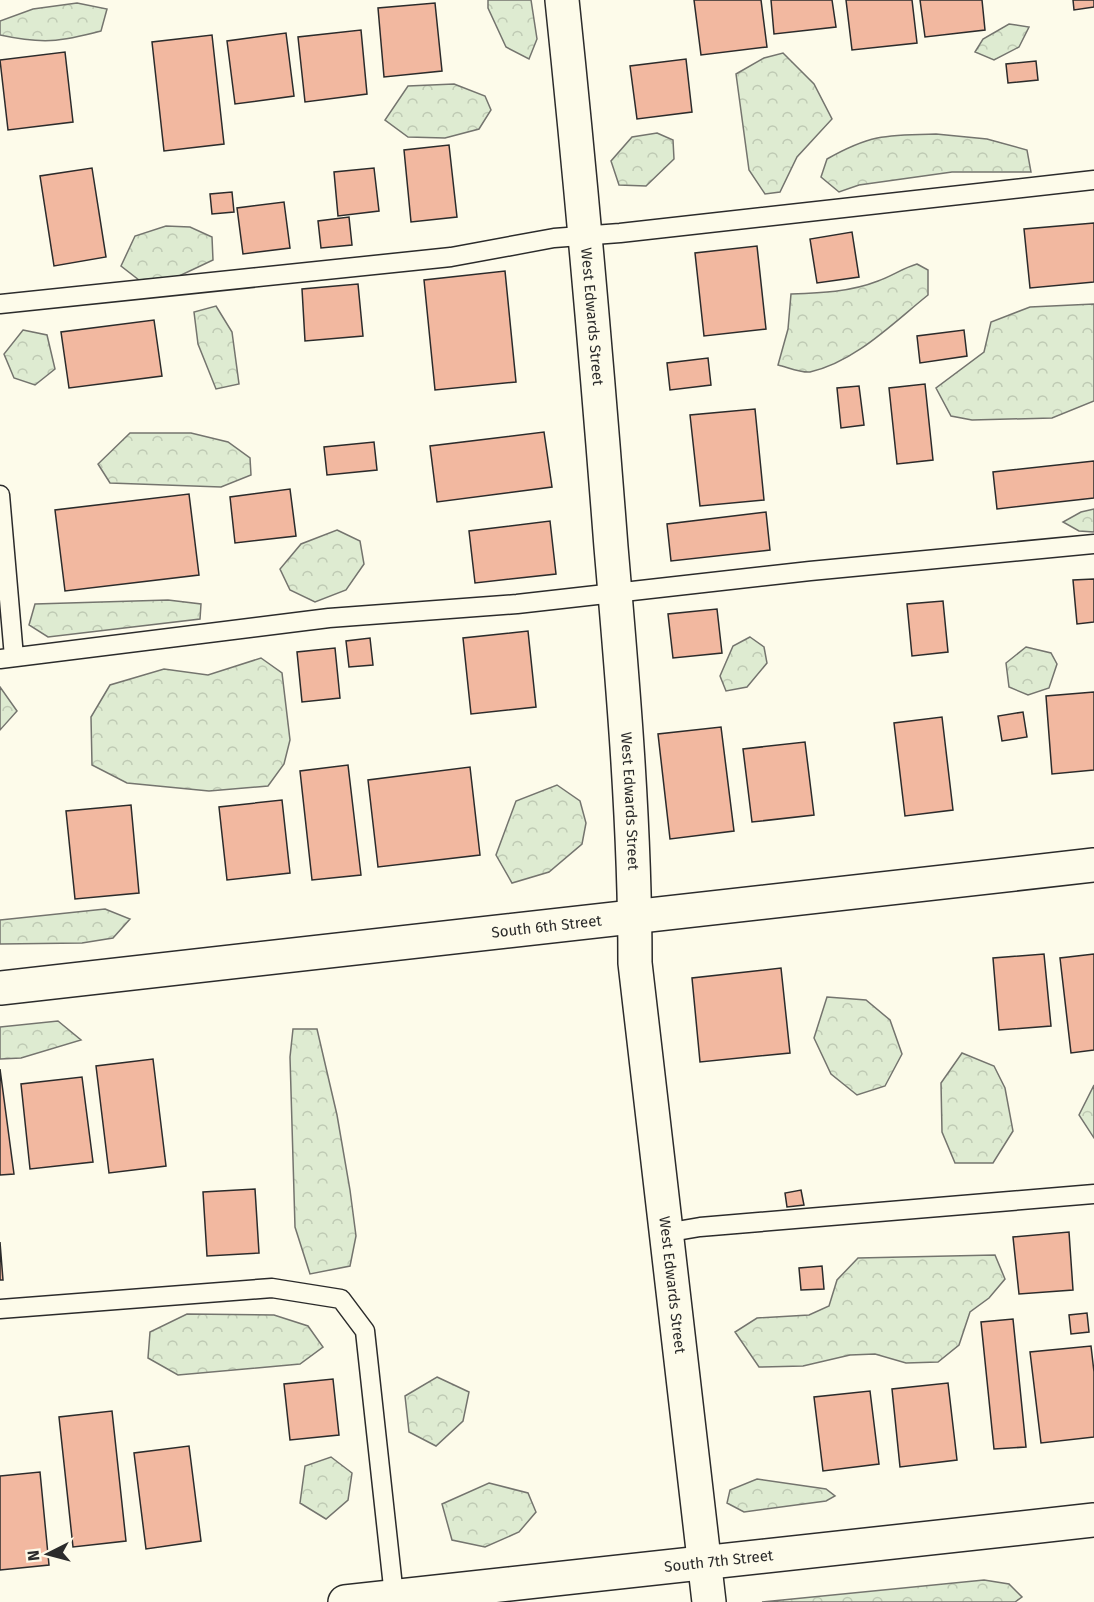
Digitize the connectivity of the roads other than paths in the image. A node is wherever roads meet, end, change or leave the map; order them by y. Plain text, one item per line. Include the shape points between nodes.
1 (562, 0) edge
2 (1094, 180) edge
3 (586, 235) junction
4 (0, 304) edge
5 (0, 495) edge
6 (1094, 544) edge
7 (615, 592) junction
8 (7, 658) edge
9 (1094, 865) edge
10 (635, 916) junction
11 (0, 988) edge
12 (1094, 1194) edge
13 (665, 1233) junction
14 (0, 1309) edge
15 (1094, 1520) edge
16 (705, 1564) junction
17 (394, 1596) junction
18 (345, 1602) edge
19 (709, 1602) edge

1 - 3 street, West Edwards Street
2 - 3 lane
3 - 4 lane via 452,257
3 - 7 street, West Edwards Street
5 - 8 lane
6 - 7 lane
7 - 8 lane via 517,604 329,618
7 - 10 street, West Edwards Street
9 - 10 street, South 6th Street
10 - 11 street, South 6th Street
10 - 13 street, West Edwards Street via 635,963
12 - 13 lane
13 - 16 street, West Edwards Street
14 - 17 lane via 272,1288 341,1299 365,1331
15 - 16 street, South 7th Street
16 - 17 street, South 7th Street
16 - 19 street, West Edwards Street
17 - 18 street, South 7th Street

